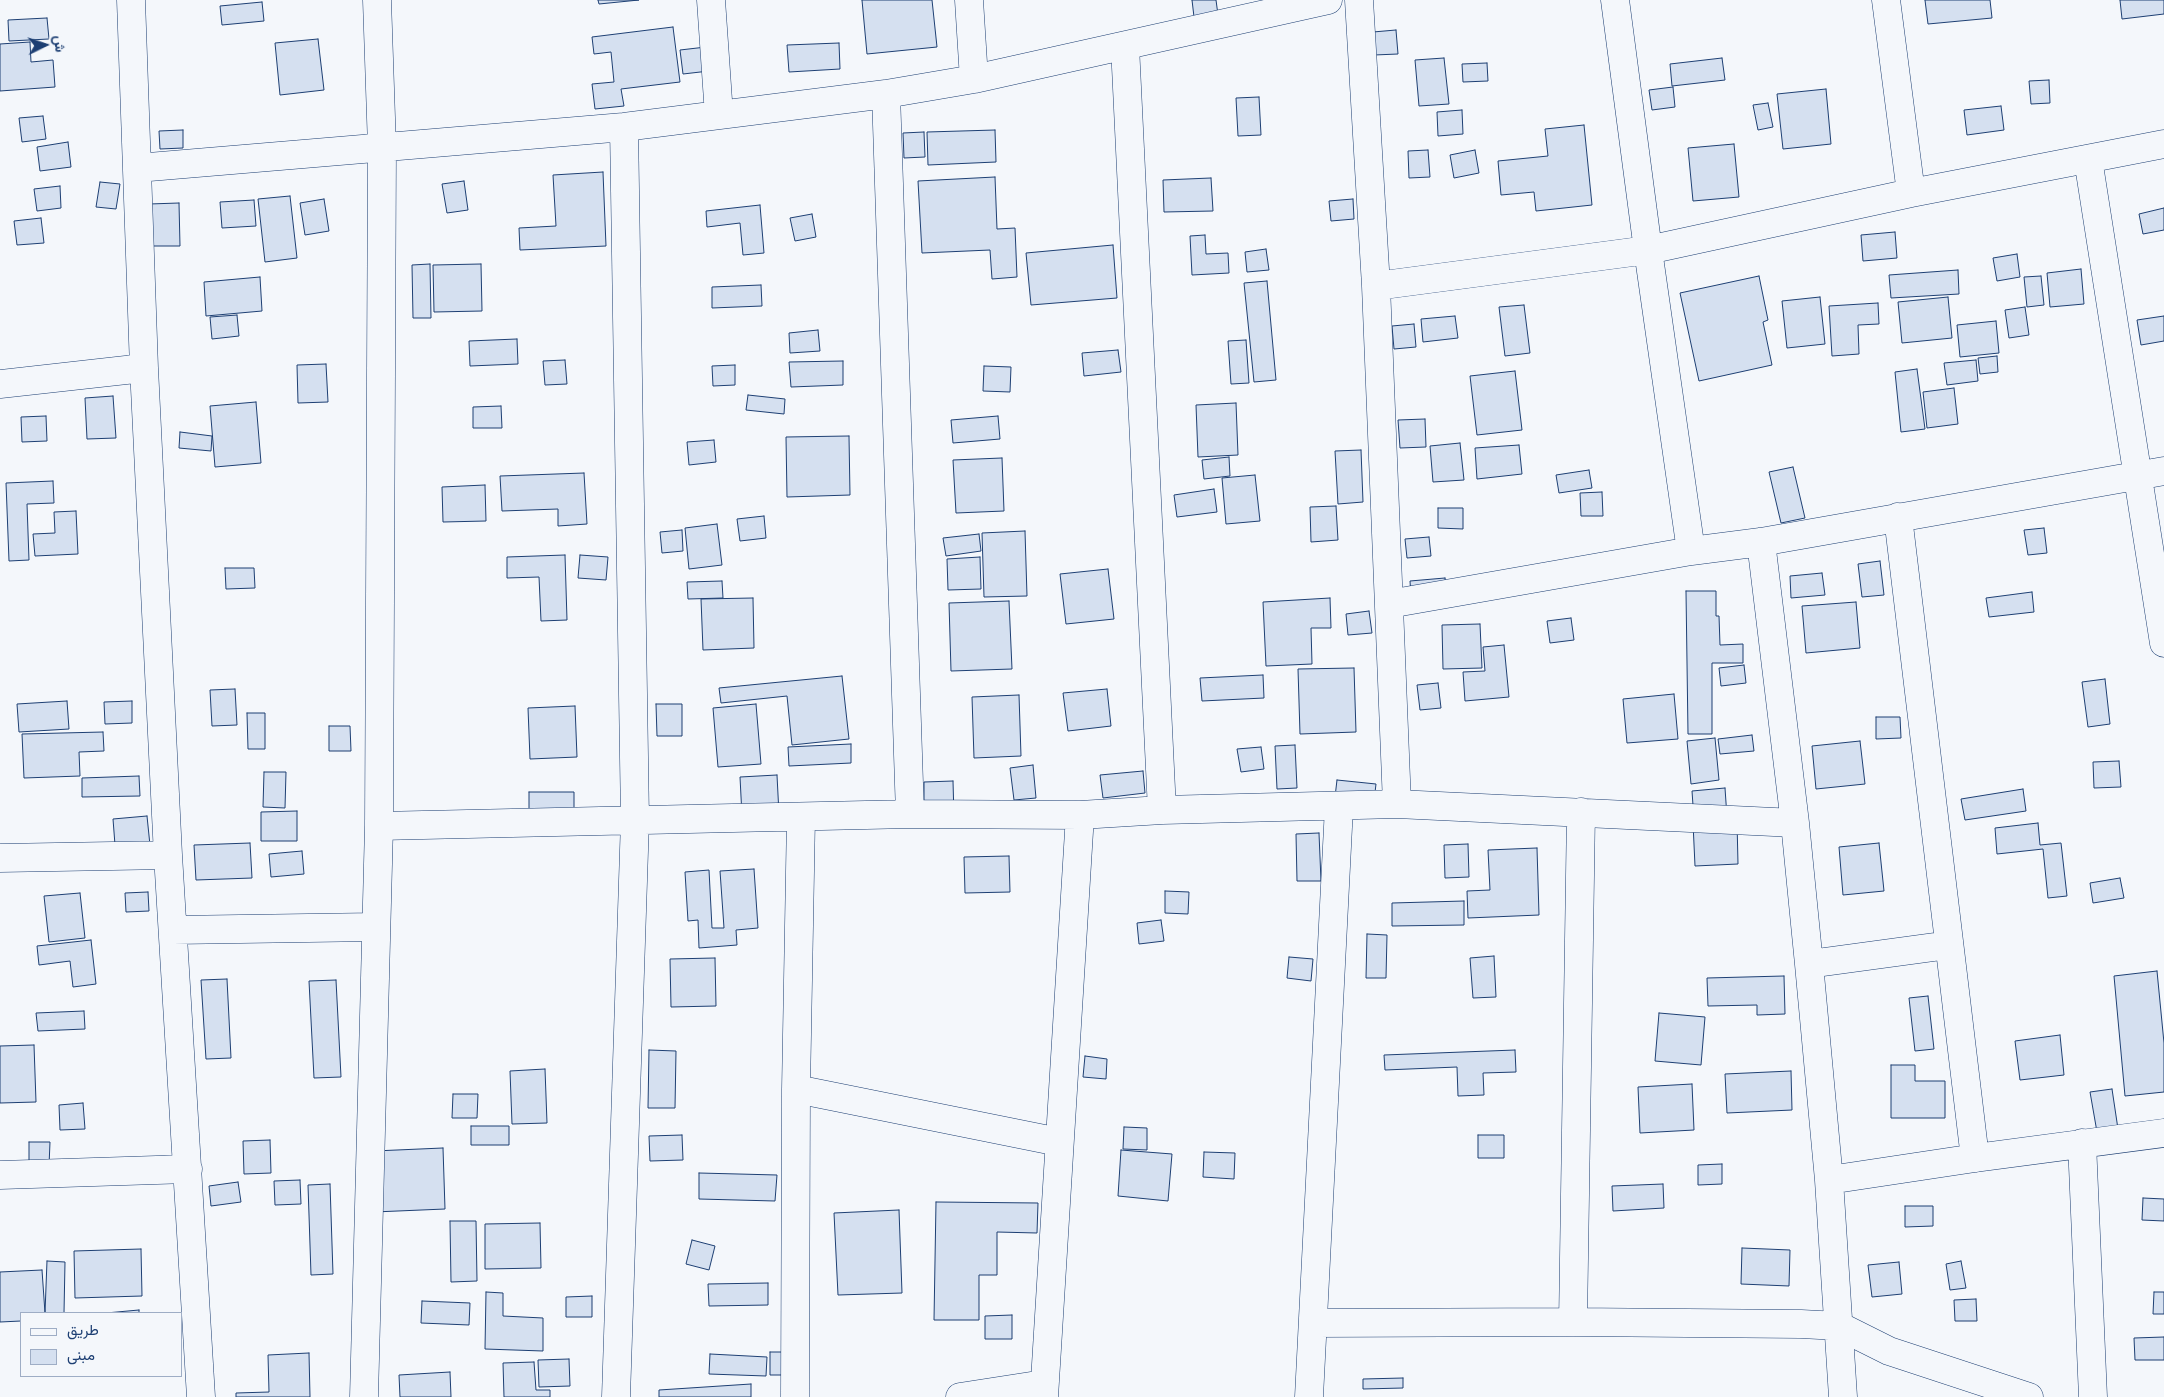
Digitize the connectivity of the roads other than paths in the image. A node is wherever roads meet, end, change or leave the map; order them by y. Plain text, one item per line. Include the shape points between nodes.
1 (131, 0) edge
2 (377, 0) edge
3 (711, 0) edge
4 (969, 0) edge
5 (1328, 0) edge
6 (1359, 0) edge
7 (1615, 0) edge
8 (1886, 0) edge
9 (1236, 10) edge
10 (1125, 46) junction
11 (974, 79) junction
12 (886, 94) junction
13 (720, 115) junction
14 (624, 127) junction
15 (2164, 144) edge
16 (382, 147) junction
17 (2088, 159) junction
18 (137, 168) junction
19 (1910, 193) junction
20 (1648, 250) junction
21 (1376, 286) junction
22 (144, 368) junction
23 (0, 384) edge
24 (2164, 471) edge
25 (2137, 476) junction
26 (1898, 517) junction
27 (1762, 542) junction
28 (1690, 551) junction
29 (1389, 604) junction
30 (2164, 643) edge
31 (1396, 804) junction
32 (1338, 807) junction
33 (1162, 810) junction
34 (1581, 812) junction
35 (910, 814) junction
36 (1080, 815) junction
37 (801, 818) junction
38 (635, 820) junction
39 (1795, 823) junction
40 (379, 826) junction
41 (168, 855) junction
42 (0, 858) edge
43 (375, 927) junction
44 (173, 930) junction
45 (1948, 945) junction
46 (1809, 964) junction
47 (796, 1090) junction
48 (2164, 1133) edge
49 (1059, 1142) junction
50 (2082, 1143) junction
51 (1975, 1158) junction
52 (188, 1169) junction
53 (0, 1175) edge
54 (1829, 1180) junction
55 (1314, 1322) junction
56 (1574, 1322) junction
57 (1839, 1326) junction
58 (1044, 1391) edge
59 (201, 1397) edge
60 (364, 1397) edge
61 (616, 1397) edge
62 (795, 1397) edge
63 (960, 1397) edge
64 (1309, 1397) edge
65 (1843, 1397) edge
66 (2029, 1397) edge
67 (2093, 1397) edge

1 - 18 street
2 - 16 street
3 - 13 street
4 - 11 street
5 - 9 street
6 - 21 street
7 - 20 street
8 - 19 street
9 - 10 street
10 - 11 street
10 - 33 street
11 - 12 street
12 - 13 street
12 - 35 street
13 - 14 street
14 - 16 street
14 - 38 street
15 - 17 street
16 - 18 street
16 - 40 street
17 - 19 street
17 - 25 street
18 - 22 street
19 - 20 street
20 - 21 street
20 - 28 street
21 - 29 street
22 - 23 street
22 - 41 street
24 - 25 street
25 - 26 street
25 - 30 street
26 - 27 street
26 - 45 street
27 - 28 street
27 - 39 street
28 - 29 street
29 - 31 street
31 - 32 street
31 - 34 street
32 - 33 street
32 - 55 street
33 - 36 street
34 - 39 street
34 - 56 street
35 - 36 street
35 - 37 street
36 - 49 street
37 - 38 street
37 - 47 street
38 - 40 street
38 - 61 street
39 - 46 street
40 - 43 street
41 - 42 street
41 - 44 street
43 - 44 street
43 - 60 street
44 - 52 street
45 - 46 street
45 - 51 street
46 - 54 street
47 - 49 street
47 - 62 street
48 - 50 street
49 - 58 street
50 - 51 street
50 - 67 street
51 - 54 street
52 - 53 street
52 - 59 street
54 - 57 street
55 - 56 street
55 - 64 street
56 - 57 street
57 - 65 street
57 - 66 street via 1889,1350
58 - 63 street

